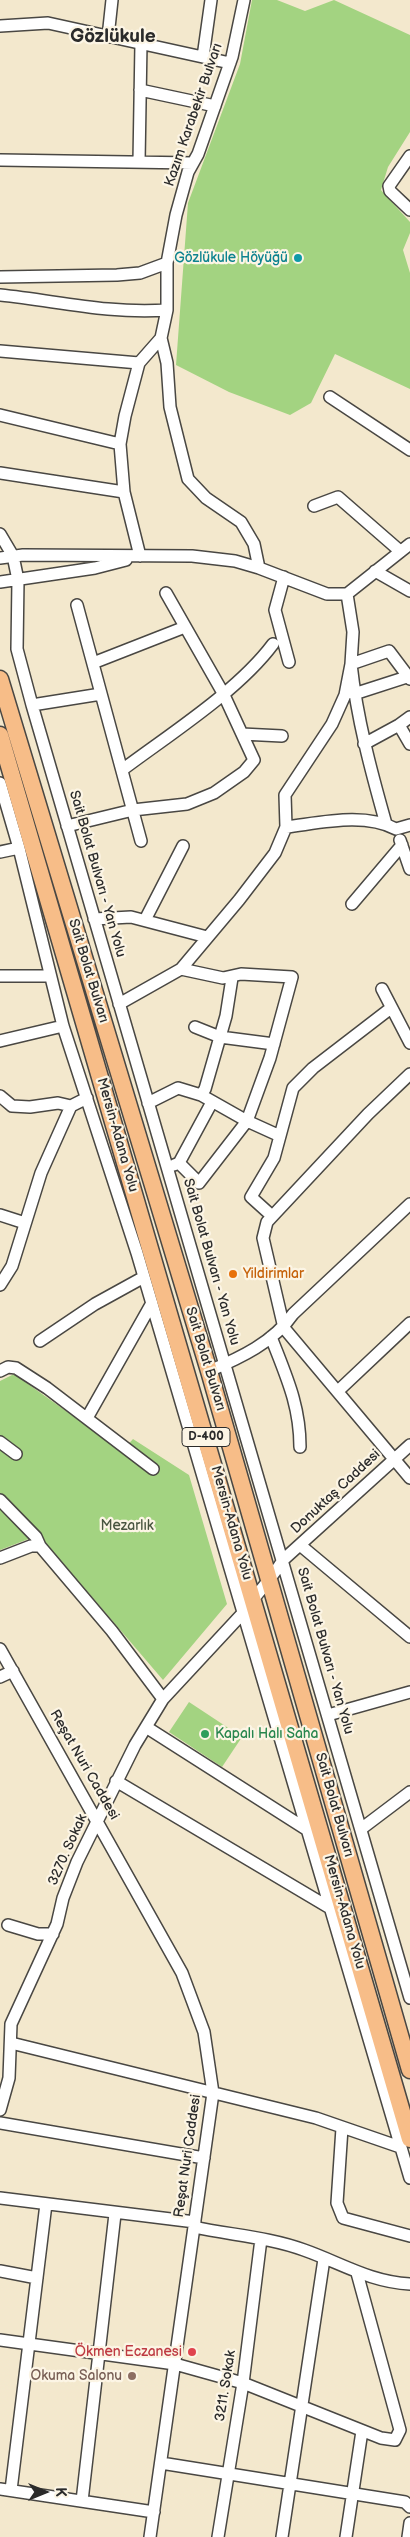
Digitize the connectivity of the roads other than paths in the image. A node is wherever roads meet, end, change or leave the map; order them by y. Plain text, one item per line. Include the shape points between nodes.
1 (112, 0) edge
2 (211, 0) edge
3 (244, 0) edge
4 (0, 26) edge
5 (108, 37) junction
6 (140, 43) junction
7 (203, 57) junction
8 (230, 63) junction
9 (140, 90) junction
10 (215, 106) junction
11 (410, 156) edge
12 (0, 160) edge
13 (139, 162) junction
14 (193, 163) junction
15 (410, 210) edge
16 (167, 262) junction
17 (0, 277) edge
18 (0, 295) edge
19 (167, 310) junction
20 (161, 338) junction
21 (0, 351) edge
22 (139, 363) junction
23 (330, 397) dead end
24 (0, 415) edge
25 (120, 444) junction
26 (410, 450) edge
27 (0, 473) edge
28 (124, 492) junction
29 (314, 506) dead end
30 (0, 534) edge
31 (410, 544) edge
32 (400, 552) junction
33 (13, 556) junction
34 (140, 556) junction
35 (0, 558) edge
36 (260, 568) junction
37 (375, 571) junction
38 (284, 577) junction
39 (18, 580) junction
40 (0, 582) edge
41 (410, 591) edge
42 (166, 593) dead end
43 (347, 594) junction
44 (77, 605) dead end
45 (186, 627) junction
46 (273, 644) dead end
47 (289, 662) dead end
48 (93, 663) junction
49 (351, 664) junction
50 (409, 677) edge
51 (0, 679) edge
52 (223, 693) junction
53 (101, 694) junction
54 (354, 694) junction
55 (32, 706) junction
56 (410, 717) edge
57 (399, 725) junction
58 (242, 734) junction
59 (0, 735) edge
60 (282, 736) dead end
61 (364, 744) junction
62 (410, 744) edge
63 (122, 770) junction
64 (0, 783) edge
65 (133, 810) junction
66 (410, 825) edge
67 (67, 826) junction
68 (391, 826) junction
69 (286, 827) junction
70 (141, 841) dead end
71 (402, 845) junction
72 (183, 846) dead end
73 (19, 848) junction
74 (0, 852) edge
75 (410, 869) edge
76 (352, 904) dead end
77 (94, 919) junction
78 (145, 920) junction
79 (207, 937) junction
80 (181, 969) junction
81 (0, 976) edge
82 (50, 976) junction
83 (232, 978) junction
84 (382, 989) dead end
85 (119, 1004) junction
86 (392, 1008) junction
87 (63, 1026) junction
88 (195, 1027) dead end
89 (220, 1037) junction
90 (0, 1041) edge
91 (410, 1043) edge
92 (274, 1044) junction
93 (410, 1074) edge
94 (202, 1095) junction
95 (0, 1096) edge
96 (87, 1098) junction
97 (212, 1102) junction
98 (148, 1103) junction
99 (71, 1106) junction
100 (247, 1121) junction
101 (280, 1136) junction
102 (179, 1163) junction
103 (167, 1167) junction
104 (410, 1204) edge
105 (0, 1215) edge
106 (272, 1216) junction
107 (25, 1223) junction
108 (144, 1277) junction
109 (0, 1285) edge
110 (152, 1303) junction
111 (410, 1323) edge
112 (284, 1328) junction
113 (271, 1337) junction
114 (40, 1341) dead end
115 (225, 1364) junction
116 (0, 1371) edge
117 (209, 1371) junction
118 (338, 1391) junction
119 (87, 1418) junction
120 (0, 1442) edge
121 (410, 1445) edge
122 (300, 1448) dead end
123 (16, 1454) dead end
124 (393, 1460) junction
125 (152, 1469) dead end
126 (410, 1478) edge
127 (1, 1502) edge
128 (300, 1545) junction
129 (40, 1546) junction
130 (0, 1558) edge
131 (283, 1560) junction
132 (270, 1582) junction
133 (253, 1598) junction
134 (242, 1614) junction
135 (410, 1637) edge
136 (0, 1649) edge
137 (13, 1671) junction
138 (0, 1677) edge
139 (410, 1692) edge
140 (163, 1699) junction
141 (328, 1715) junction
142 (146, 1727) junction
143 (116, 1781) junction
144 (410, 1792) edge
145 (98, 1819) junction
146 (361, 1828) junction
147 (306, 1829) junction
148 (330, 1908) junction
149 (8, 1925) dead end
150 (53, 1934) junction
151 (410, 1998) edge
152 (0, 2018) edge
153 (11, 2024) junction
154 (11, 2043) junction
155 (410, 2070) edge
156 (213, 2093) junction
157 (0, 2110) edge
158 (0, 2123) edge
159 (342, 2128) junction
160 (405, 2143) edge
161 (204, 2158) junction
162 (410, 2178) edge
163 (0, 2198) edge
164 (46, 2204) junction
165 (115, 2214) junction
166 (195, 2224) junction
167 (410, 2236) edge
168 (261, 2239) junction
169 (324, 2259) junction
170 (0, 2271) edge
171 (357, 2273) junction
172 (37, 2278) junction
173 (410, 2284) edge
174 (0, 2340) edge
175 (28, 2344) junction
176 (99, 2354) junction
177 (175, 2364) junction
178 (243, 2383) junction
179 (300, 2407) junction
180 (362, 2431) junction
181 (161, 2463) junction
182 (228, 2474) junction
183 (289, 2484) junction
184 (6, 2489) edge
185 (352, 2493) junction
186 (82, 2501) junction
187 (410, 2507) edge
188 (154, 2512) junction
189 (410, 2522) edge
190 (150, 2537) edge
191 (218, 2537) edge
192 (282, 2537) edge
193 (346, 2537) edge
194 (408, 2537) edge

1 - 5 street
2 - 7 street
3 - 8 street, Kazım Karabekir Bulvarı
4 - 5 street via 48,23
5 - 6 street
6 - 7 street
6 - 9 street
7 - 8 street
8 - 10 street, Kazım Karabekir Bulvarı
9 - 10 street
9 - 13 street
10 - 14 street, Kazım Karabekir Bulvarı
11 - 15 street via 389,186 390,191
12 - 13 street
13 - 14 street
14 - 16 street, Kazım Karabekir Bulvarı via 188,172
16 - 17 street via 140,272 118,275
16 - 19 street, Kazım Karabekir Bulvarı
18 - 19 street via 94,309
19 - 20 street, Kazım Karabekir Bulvarı
20 - 22 street, Kazım Karabekir Bulvarı
20 - 36 street via 167,363 170,407 188,478 206,498 241,522 254,544
21 - 22 street
22 - 25 street, Kazım Karabekir Bulvarı
23 - 26 street
24 - 25 street
25 - 28 street, Kazım Karabekir Bulvarı
27 - 28 street
28 - 34 street, Kazım Karabekir Bulvarı
29 - 32 street via 338,498
30 - 33 street, Sait Bolat Bulvarı - Yan Yolu
31 - 32 street
32 - 37 street
33 - 34 street
33 - 35 street
33 - 39 street, Sait Bolat Bulvarı - Yan Yolu
34 - 36 street via 192,556 235,561
34 - 39 street via 96,568
36 - 38 street
37 - 41 street
37 - 43 street
38 - 43 street via 327,594
38 - 47 street via 275,610
39 - 40 street
39 - 55 street, Sait Bolat Bulvarı - Yan Yolu via 17,649
42 - 45 street
43 - 49 street via 352,632
44 - 48 street
45 - 48 street
45 - 52 street
46 - 52 street
48 - 53 street
49 - 50 street via 389,651
49 - 54 street
49 - 69 street via 345,695 332,724 285,795
50 - 54 street
51 - 117 highway, Sait Bolat Bulvarı / D-400
52 - 58 street
52 - 63 street
53 - 55 street
53 - 63 street
54 - 61 street
55 - 67 street, Sait Bolat Bulvarı - Yan Yolu
56 - 57 street
57 - 61 street
57 - 62 street
58 - 60 street
58 - 65 street via 254,760 229,783 187,804
59 - 133 highway, Mersin-Adana Yolu / D-400
61 - 68 street
63 - 65 street
64 - 73 street
65 - 67 street
65 - 70 street
66 - 68 street
67 - 77 street, Sait Bolat Bulvarı - Yan Yolu
68 - 69 street via 361,820
68 - 71 street
69 - 79 street via 275,853
71 - 75 street
71 - 76 street
72 - 78 street
73 - 74 street
73 - 82 street
77 - 78 street via 131,917
77 - 85 street, Sait Bolat Bulvarı - Yan Yolu
78 - 79 street
79 - 80 street
80 - 83 street
80 - 85 street
81 - 82 street
82 - 87 street
83 - 89 street
83 - 92 street via 240,974 292,977
84 - 86 street
85 - 98 street, Sait Bolat Bulvarı - Yan Yolu
86 - 91 street
86 - 101 street via 293,1088
87 - 90 street
87 - 96 street
88 - 89 street
89 - 92 street
89 - 94 street
92 - 100 street
93 - 106 street
94 - 97 street
94 - 98 street via 178,1088
95 - 99 street via 12,1106 58,1103
96 - 99 street
96 - 108 street
97 - 100 street
97 - 102 street
98 - 103 street, Sait Bolat Bulvarı - Yan Yolu
99 - 107 street via 41,1173
100 - 101 street
100 - 102 street via 199,1183
101 - 106 street via 274,1158 251,1197
102 - 103 street
103 - 115 street, Sait Bolat Bulvarı - Yan Yolu
104 - 112 street via 293,1314
105 - 107 street
106 - 112 street via 262,1238
107 - 109 street via 12,1266
108 - 110 street
108 - 114 street via 95,1304
110 - 119 street
110 - 134 street
111 - 118 street
112 - 113 street
112 - 118 street
113 - 115 street
113 - 122 street via 295,1400 300,1422
115 - 117 street
115 - 131 street, Sait Bolat Bulvarı - Yan Yolu
116 - 119 street via 16,1368
117 - 132 highway, Sait Bolat Bulvarı / D-400
118 - 124 street
119 - 125 street
120 - 123 street
121 - 124 street, Donuktaş Caddesi
124 - 126 street
124 - 128 street, Donuktaş Caddesi
127 - 129 street via 36,1537
128 - 131 street, Donuktaş Caddesi
128 - 135 street
129 - 130 street via 30,1546
129 - 140 street via 112,1630
131 - 132 street, 3270. Sokak
131 - 141 street, Sait Bolat Bulvarı - Yan Yolu
132 - 133 street, 3270. Sokak
132 - 155 highway, Sait Bolat Bulvarı / D-400
133 - 134 street, 3270. Sokak
133 - 160 highway, Mersin-Adana Yolu / D-400
134 - 140 street, 3270. Sokak
134 - 147 street
136 - 137 street, Reşat Nuri Caddesi
137 - 138 street
137 - 145 street, Reşat Nuri Caddesi
139 - 141 street
140 - 142 street, 3270. Sokak
141 - 146 street, Sait Bolat Bulvarı - Yan Yolu
142 - 143 street, 3270. Sokak
142 - 147 street
143 - 145 street, 3270. Sokak
143 - 148 street
144 - 146 street
145 - 150 street, 3270. Sokak via 77,1862
145 - 156 street, Reşat Nuri Caddesi via 182,1973 204,2032
146 - 151 street, Sait Bolat Bulvarı - Yan Yolu
147 - 148 street
148 - 160 street
149 - 150 street via 38,1934
150 - 153 street, 3270. Sokak
152 - 153 street
153 - 154 street, 3270. Sokak
154 - 156 street
154 - 157 street, 3270. Sokak via 9,2078
156 - 159 street via 316,2118
156 - 161 street, Reşat Nuri Caddesi
158 - 161 street
159 - 160 street
159 - 167 street via 337,2203 342,2218
160 - 162 street
161 - 166 street, Reşat Nuri Caddesi
163 - 164 street
164 - 165 street
164 - 172 street
165 - 166 street
165 - 176 street
166 - 168 street
166 - 177 street, Reşat Nuri Caddesi
168 - 169 street via 304,2250
168 - 178 street, 3211. Sokak
169 - 171 street
169 - 179 street
170 - 172 street
171 - 173 street via 375,2280
171 - 180 street via 400,2430 394,2440
172 - 175 street
174 - 175 street
175 - 176 street
175 - 184 street
176 - 177 street
176 - 186 street
177 - 178 street
177 - 181 street, Reşat Nuri Caddesi
178 - 179 street
178 - 182 street, 3211. Sokak
179 - 180 street
179 - 183 street
180 - 185 street
181 - 182 street
181 - 188 street, Reşat Nuri Caddesi
182 - 183 street
182 - 191 street, 3211. Sokak
183 - 185 street
183 - 192 street
184 - 186 street
185 - 187 street via 405,2502
185 - 193 street
186 - 188 street
188 - 190 street, Reşat Nuri Caddesi
189 - 194 street

